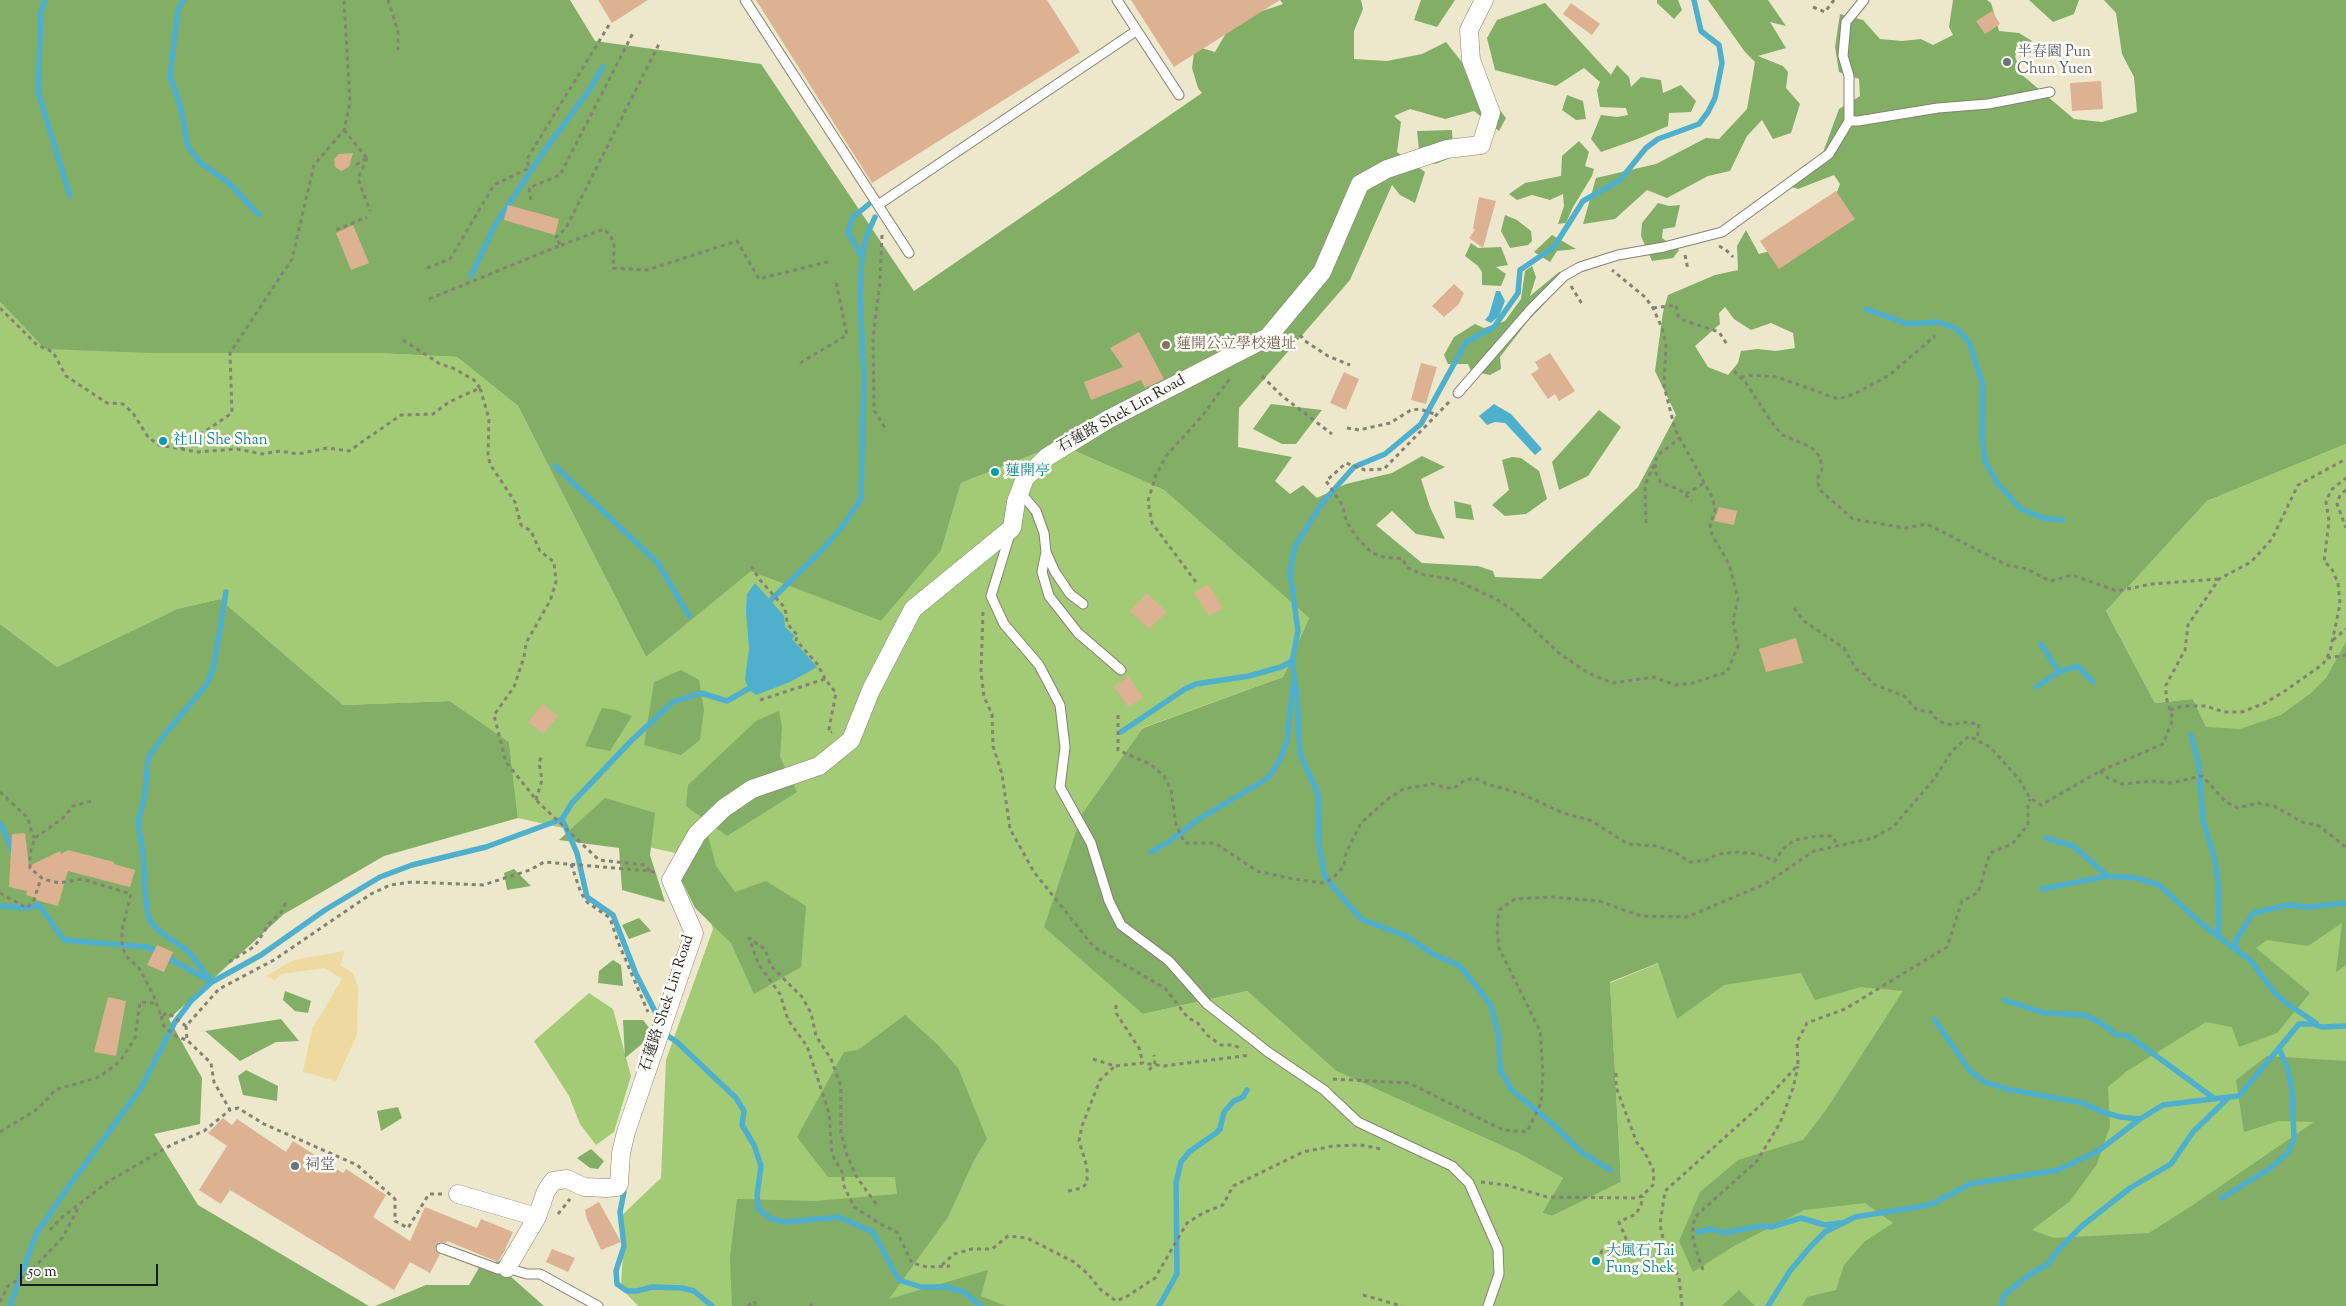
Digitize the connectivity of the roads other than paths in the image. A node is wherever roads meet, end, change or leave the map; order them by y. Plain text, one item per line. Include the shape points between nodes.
1 (745, 0) edge
2 (1117, 0) edge
3 (1484, 0) edge
4 (1864, 0) edge
5 (1136, 31) junction
6 (2050, 92) dead end
7 (1179, 95) dead end
8 (1849, 120) junction
9 (881, 209) junction
10 (909, 253) dead end
11 (1458, 393) road end
12 (1020, 492) junction
13 (1012, 528) junction
14 (1046, 552) junction
15 (1083, 604) dead end
16 (1121, 670) dead end
17 (458, 1194) road end
18 (537, 1217) junction
19 (441, 1248) dead end
20 (507, 1268) junction
21 (598, 1306) edge
22 (1488, 1306) edge

1 - 9 lane
2 - 5 lane
3 - 12 street, 石蓮路 Shek Lin Road via 1469,30 1471,60 1491,113 1481,145 1447,149 1387,170 1360,184 1322,272 1268,337 1107,420 1047,457 1025,478
4 - 8 lane via 1846,22 1843,56 1849,76
5 - 7 lane
5 - 9 lane
6 - 8 lane via 1988,104
8 - 11 lane via 1830,154 1722,232 1580,266 1564,276
9 - 10 lane
12 - 13 street, 石蓮路 Shek Lin Road
12 - 14 lane via 1036,511 1044,533
13 - 18 street, 石蓮路 Shek Lin Road via 913,609 871,690 851,740 819,766 752,789 724,808 697,834 671,880 694,933 624,1139 619,1184 612,1188 584,1187 564,1180 553,1181
13 - 22 lane via 991,596 1004,624 1039,665 1060,705 1064,747 1060,788 1092,843 1109,901 1121,924 1169,961 1207,1004 1268,1052 1324,1090 1358,1122 1452,1166 1466,1180 1498,1249 1499,1274
14 - 15 lane via 1070,594
14 - 16 lane via 1042,572 1049,596 1078,633
17 - 18 street
18 - 20 street
19 - 20 lane via 498,1269
20 - 21 lane via 540,1274

